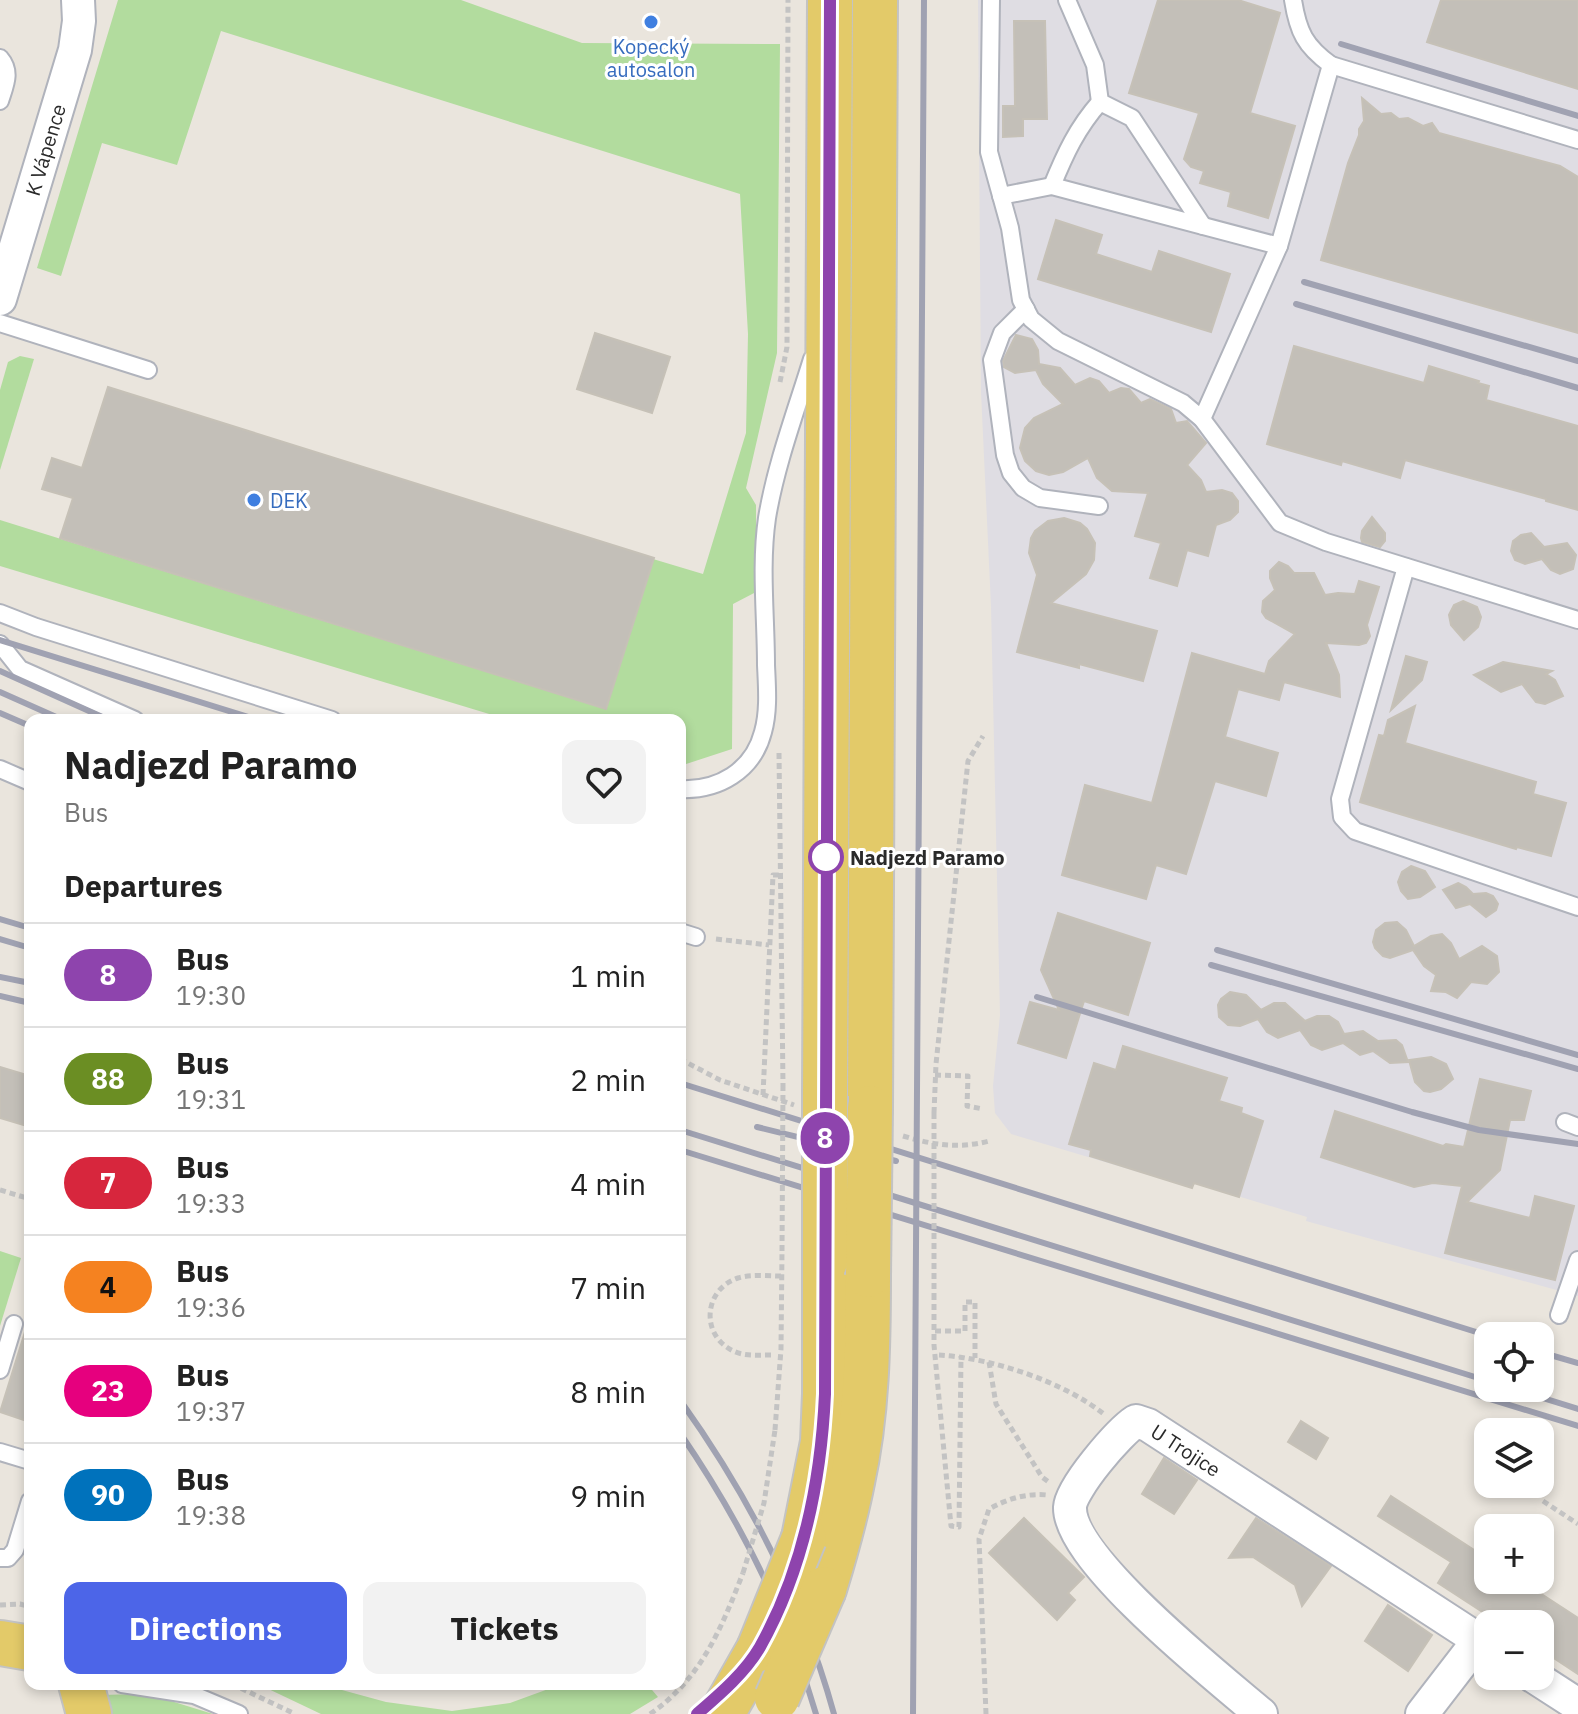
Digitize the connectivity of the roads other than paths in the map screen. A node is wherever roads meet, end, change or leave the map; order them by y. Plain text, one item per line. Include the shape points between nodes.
1 (78, 0) edge
2 (830, 0) edge
3 (875, 0) edge
4 (991, 0) edge
5 (1067, 0) edge
6 (1293, 0) edge
7 (0, 58) edge
8 (1331, 65) junction
9 (0, 101) edge
10 (1100, 102) junction
11 (1578, 140) edge
12 (1052, 186) junction
13 (1001, 196) junction
14 (1203, 226) junction
15 (1279, 246) junction
16 (0, 299) edge
17 (829, 303) junction
18 (1026, 309) junction
19 (0, 323) edge
20 (148, 370) dead end
21 (1202, 419) junction
22 (1099, 506) dead end
23 (1406, 567) junction
24 (0, 613) edge
25 (1578, 620) edge
26 (0, 644) edge
27 (121, 714) edge
28 (313, 714) edge
29 (0, 769) edge
30 (24, 779) edge
31 (686, 789) edge
32 (1578, 907) edge
33 (1578, 1260) edge
34 (1559, 1315) dead end
35 (14, 1324) dead end
36 (0, 1370) edge
37 (0, 1452) edge
38 (24, 1459) edge
39 (24, 1521) edge
40 (0, 1558) edge
41 (1474, 1637) edge
42 (0, 1643) edge
43 (24, 1647) edge
44 (24, 1649) edge
45 (0, 1651) edge
46 (1474, 1654) edge
47 (83, 1690) edge
48 (161, 1690) edge
49 (1554, 1690) edge
50 (1578, 1705) edge
51 (773, 1706) edge
52 (714, 1710) edge
53 (89, 1714) edge
54 (239, 1714) edge
55 (1261, 1714) edge
56 (1422, 1714) edge

1 - 16 street, K Vápence via 75,50
2 - 17 main road
3 - 51 main road, bridge via 866,1375 847,1505 824,1589
4 - 13 lane via 989,152
5 - 10 lane via 1095,65
6 - 8 lane via 1302,38
7 - 9 lane via 8,73
8 - 11 lane
8 - 15 lane
10 - 12 lane via 1069,143
10 - 14 lane via 1132,118
12 - 13 lane
12 - 14 lane
13 - 18 lane
14 - 15 lane
15 - 21 lane
17 - 31 lane via 767,520 763,733 737,773 714,786
17 - 52 main road, bridge via 823,1442 804,1538 759,1649
18 - 21 lane via 1058,341 1183,403
18 - 22 lane via 1002,333 992,360 1011,473 1040,498
19 - 20 lane
21 - 23 lane via 1280,523
23 - 25 lane
23 - 32 lane via 1340,799 1342,817 1355,831
24 - 28 lane
26 - 27 lane via 20,669
29 - 30 lane
33 - 34 lane
35 - 36 lane
37 - 38 lane
39 - 40 lane via 15,1550
41 - 55 street, U Trojice via 1136,1421 1072,1498 1073,1523 1145,1614
42 - 43 main road
44 - 45 main road
46 - 56 street
47 - 53 main road
48 - 54 lane via 194,1695
49 - 50 street

